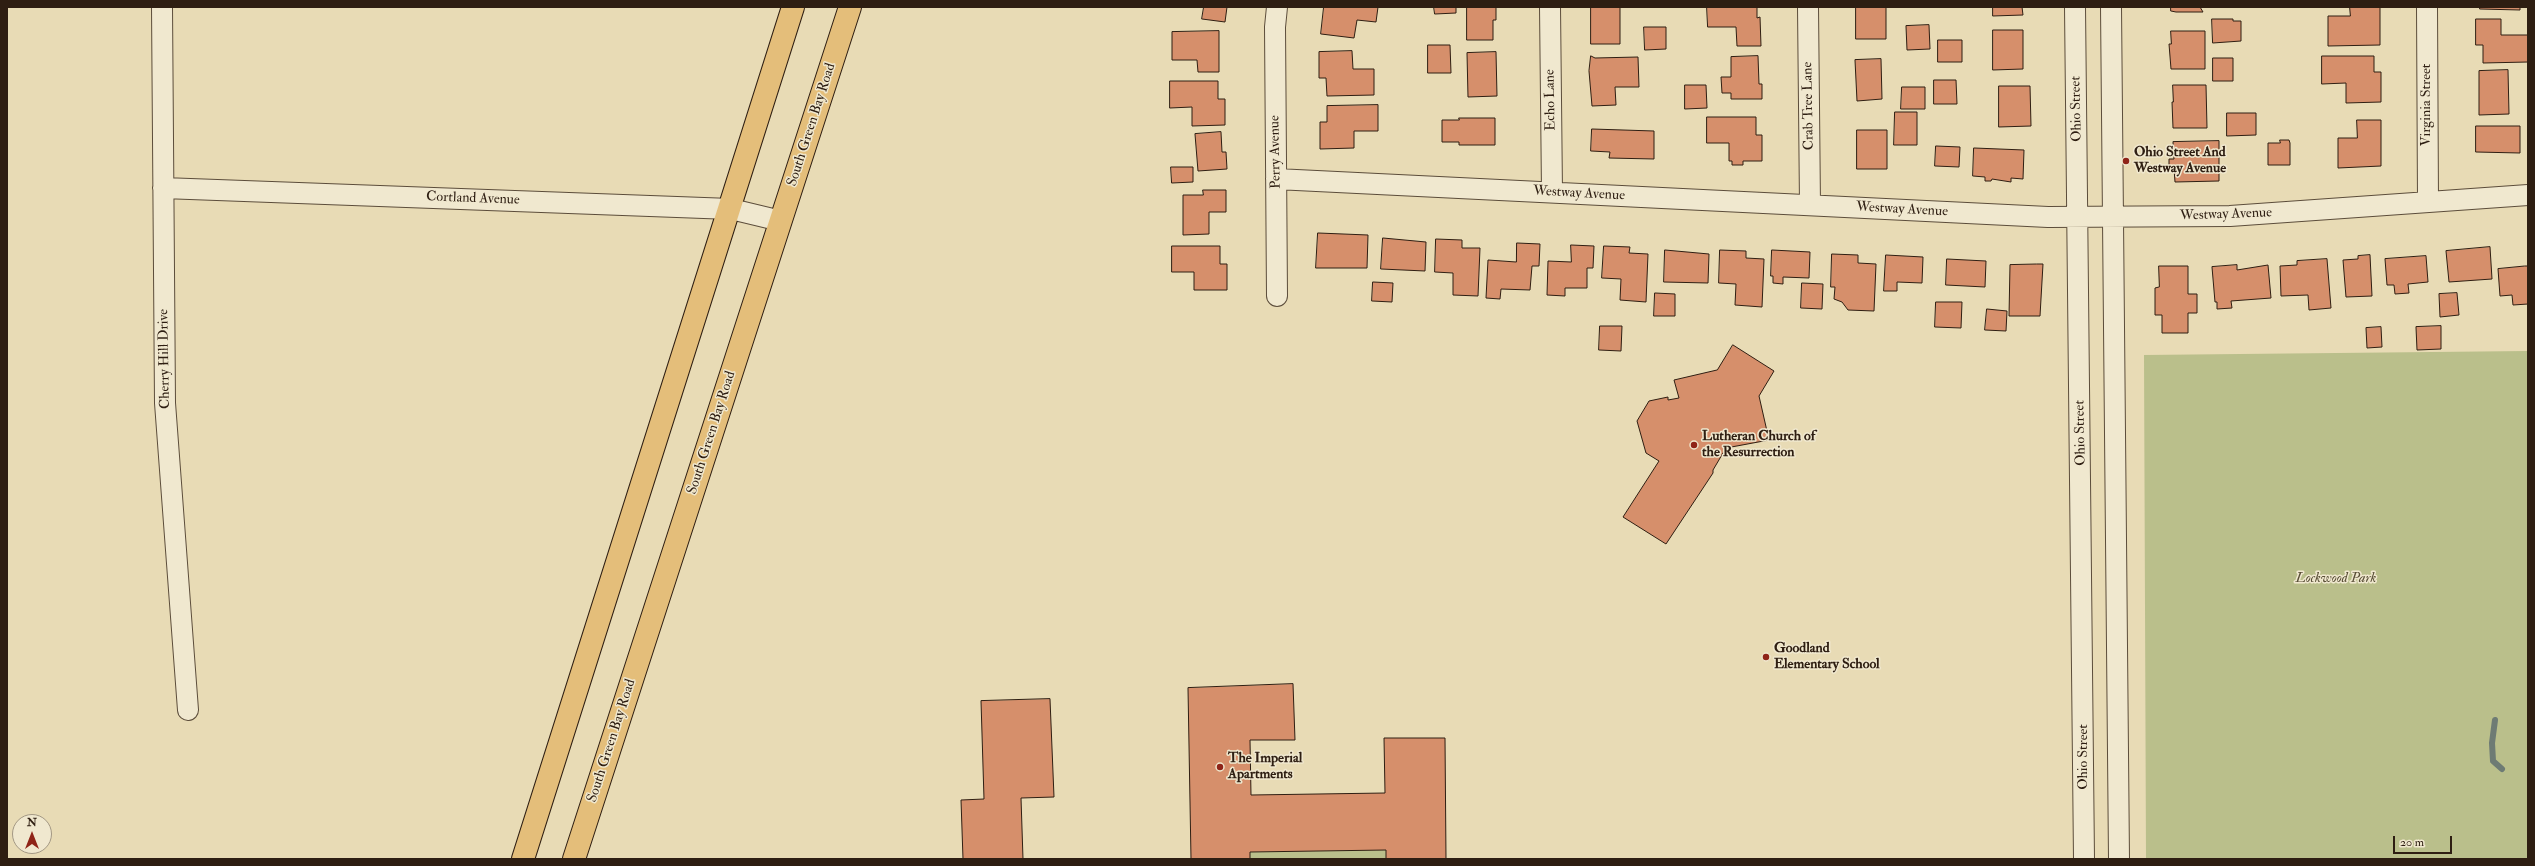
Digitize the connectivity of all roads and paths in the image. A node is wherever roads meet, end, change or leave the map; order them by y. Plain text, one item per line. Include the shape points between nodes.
1 (162, 7) edge
2 (793, 7) edge
3 (850, 7) edge
4 (1277, 7) edge
5 (1550, 7) edge
6 (1808, 7) edge
7 (2075, 7) edge
8 (2111, 7) edge
9 (2427, 7) edge
10 (1276, 179) junction
11 (163, 188) junction
12 (1552, 192) junction
13 (2528, 195) edge
14 (2428, 202) junction
15 (1810, 205) junction
16 (731, 209) junction
17 (2078, 217) junction
18 (2113, 217) junction
19 (781, 221) junction
20 (1277, 296) dead end
21 (188, 710) dead end
22 (523, 859) edge
23 (574, 859) edge
24 (2084, 859) edge
25 (2119, 859) edge

1 - 11 street, Cherry Hill Drive
2 - 16 main road
3 - 19 main road, South Green Bay Road
4 - 10 street, Perry Avenue
5 - 12 street, Echo Lane
6 - 15 street, Crab Tree Lane
7 - 17 street, Ohio Street
8 - 18 street
9 - 14 street, Virginia Street
10 - 12 street, Westway Avenue
10 - 20 street, Perry Avenue
11 - 16 street, Cortland Avenue
11 - 21 street, Cherry Hill Drive via 165,403
12 - 15 street, Westway Avenue
13 - 14 street, Westway Avenue
14 - 18 street, Westway Avenue via 2230,216
15 - 17 street, Westway Avenue
16 - 19 street, Cortland Avenue
16 - 22 main road
17 - 18 street, Westway Avenue
17 - 24 street, Ohio Street
18 - 25 street
19 - 23 main road, South Green Bay Road

